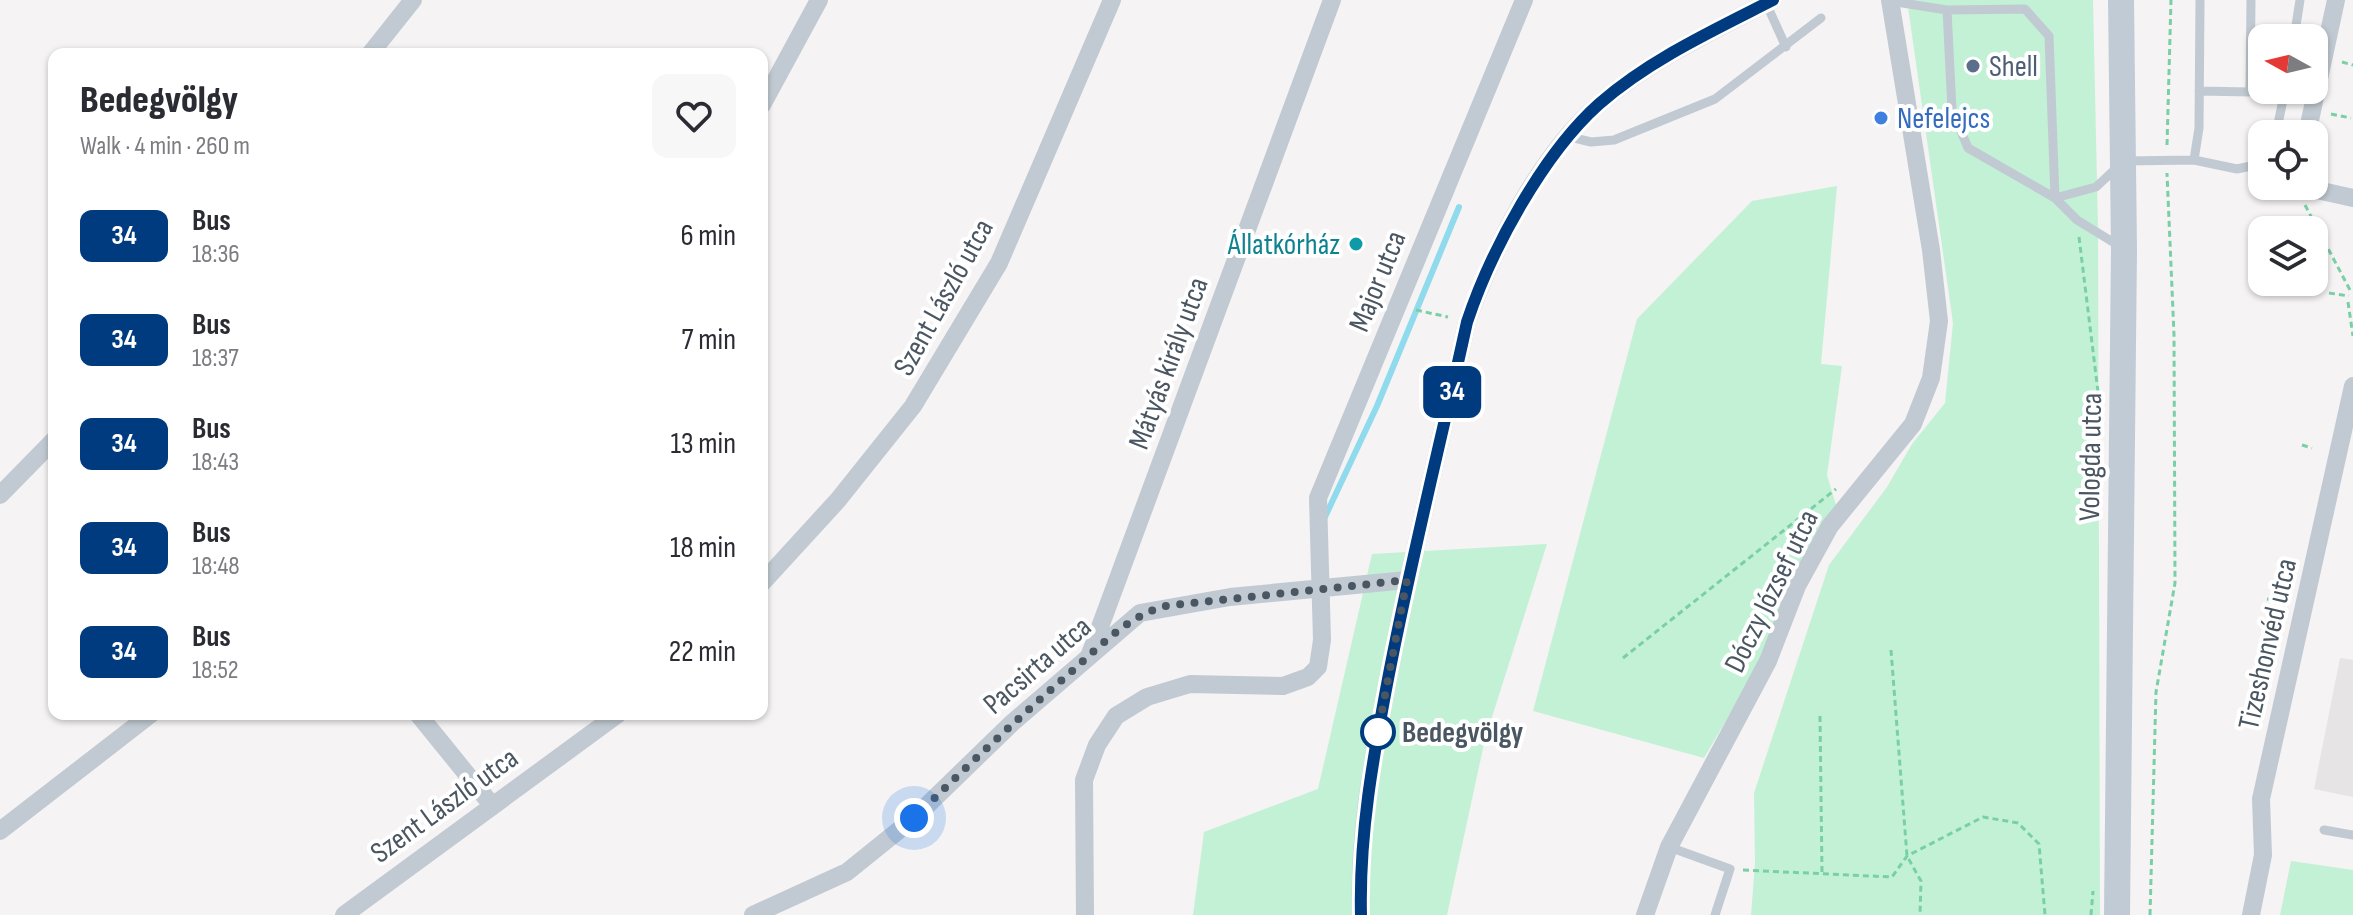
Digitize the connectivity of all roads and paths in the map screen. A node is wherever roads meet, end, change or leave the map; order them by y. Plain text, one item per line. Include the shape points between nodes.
1 (413, 0) edge
2 (819, 0) edge
3 (1112, 0) edge
4 (1332, 0) edge
5 (1524, 0) edge
6 (2031, 0) edge
7 (2121, 0) edge
8 (2171, 0) edge
9 (2200, 0) edge
10 (2251, 0) edge
11 (2300, 0) edge
12 (2336, 0) edge
13 (1890, 1) edge
14 (1770, 2) edge
15 (1943, 6) edge
16 (2025, 9) junction
17 (1821, 18) dead end
18 (2296, 24) edge
19 (1786, 47) junction
20 (375, 48) edge
21 (2199, 91) junction
22 (768, 94) edge
23 (2310, 120) edge
24 (1566, 136) junction
25 (2167, 160) junction
26 (2194, 160) junction
27 (2124, 161) junction
28 (2248, 166) edge
29 (2328, 195) edge
30 (2055, 198) junction
31 (2353, 198) edge
32 (2303, 200) edge
33 (2124, 249) junction
34 (2350, 290) dead end
35 (2329, 293) dead end
36 (2349, 296) dead end
37 (2348, 302) dead end
38 (1418, 311) dead end
39 (1467, 322) junction
40 (2353, 336) edge
41 (2353, 386) edge
42 (2302, 445) dead end
43 (48, 446) edge
44 (2312, 448) dead end
45 (1859, 487) junction
46 (0, 495) edge
47 (768, 576) edge
48 (1407, 580) junction
49 (1322, 589) junction
50 (2267, 599) dead end
51 (2285, 602) dead end
52 (1891, 650) dead end
53 (1090, 655) junction
54 (1623, 658) dead end
55 (1820, 716) dead end
56 (143, 720) edge
57 (423, 720) edge
58 (610, 720) edge
59 (491, 804) junction
60 (2324, 830) dead end
61 (0, 831) edge
62 (2353, 835) edge
63 (1669, 847) junction
64 (1907, 856) junction
65 (1730, 869) junction
66 (1822, 873) junction
67 (344, 915) edge
68 (753, 915) edge
69 (1085, 915) edge
70 (1361, 915) edge
71 (1645, 915) edge
72 (1715, 915) edge
73 (1920, 915) edge
74 (2045, 915) edge
75 (2117, 915) edge
76 (2150, 915) edge
77 (2251, 915) edge

1 - 20 street
2 - 22 street
3 - 47 street, Szent László utca via 999,263 913,406
4 - 53 street, Mátyás király utca
5 - 49 street, Major utca via 1318,498
6 - 16 lane
7 - 27 street, Vologda utca
8 - 25 path
9 - 21 lane
10 - 21 lane via 2250,92
11 - 18 lane
12 - 23 street
13 - 15 lane
13 - 45 street, Dóczy József utca via 1939,321 1931,378 1913,424
14 - 19 lane
14 - 24 street via 1682,47 1601,102
15 - 16 lane
15 - 30 lane via 1952,110 1968,148
16 - 30 lane via 2049,36
17 - 19 lane
19 - 24 lane via 1715,99 1658,123 1614,140
21 - 26 lane
24 - 39 street via 1477,291
25 - 26 lane
25 - 27 lane
25 - 76 path via 2175,583 2156,692
26 - 28 lane via 2237,169
27 - 30 lane via 2096,187
27 - 33 street, Vologda utca
29 - 31 street
30 - 33 lane via 2077,220
32 - 34 path
33 - 75 street, Vologda utca
35 - 36 path
37 - 40 path
38 - 39 path
39 - 48 street
41 - 77 street, Tizeshonvéd utca via 2261,799 2263,855
42 - 44 path
43 - 46 street
45 - 54 path via 1831,490
45 - 63 street, Dóczy József utca via 1797,586 1768,661
48 - 49 street, Pacsirta utca
48 - 70 street via 1367,790
49 - 53 street, Pacsirta utca via 1140,613
49 - 69 street, Major utca via 1318,667 1308,677 1283,686 1190,684 1147,697 1116,716 1097,745 1084,780
50 - 51 path
52 - 64 path
53 - 68 street, Pacsirta utca via 914,818 847,872
55 - 66 path
56 - 61 street
57 - 59 street
58 - 59 street, Szent László utca
59 - 67 street, Szent László utca
60 - 62 lane
63 - 65 lane
63 - 71 street, Dóczy József utca
64 - 66 path via 1892,877
64 - 73 path via 1921,881
64 - 74 path via 1983,817 2018,823 2039,844
65 - 66 path
65 - 72 lane

